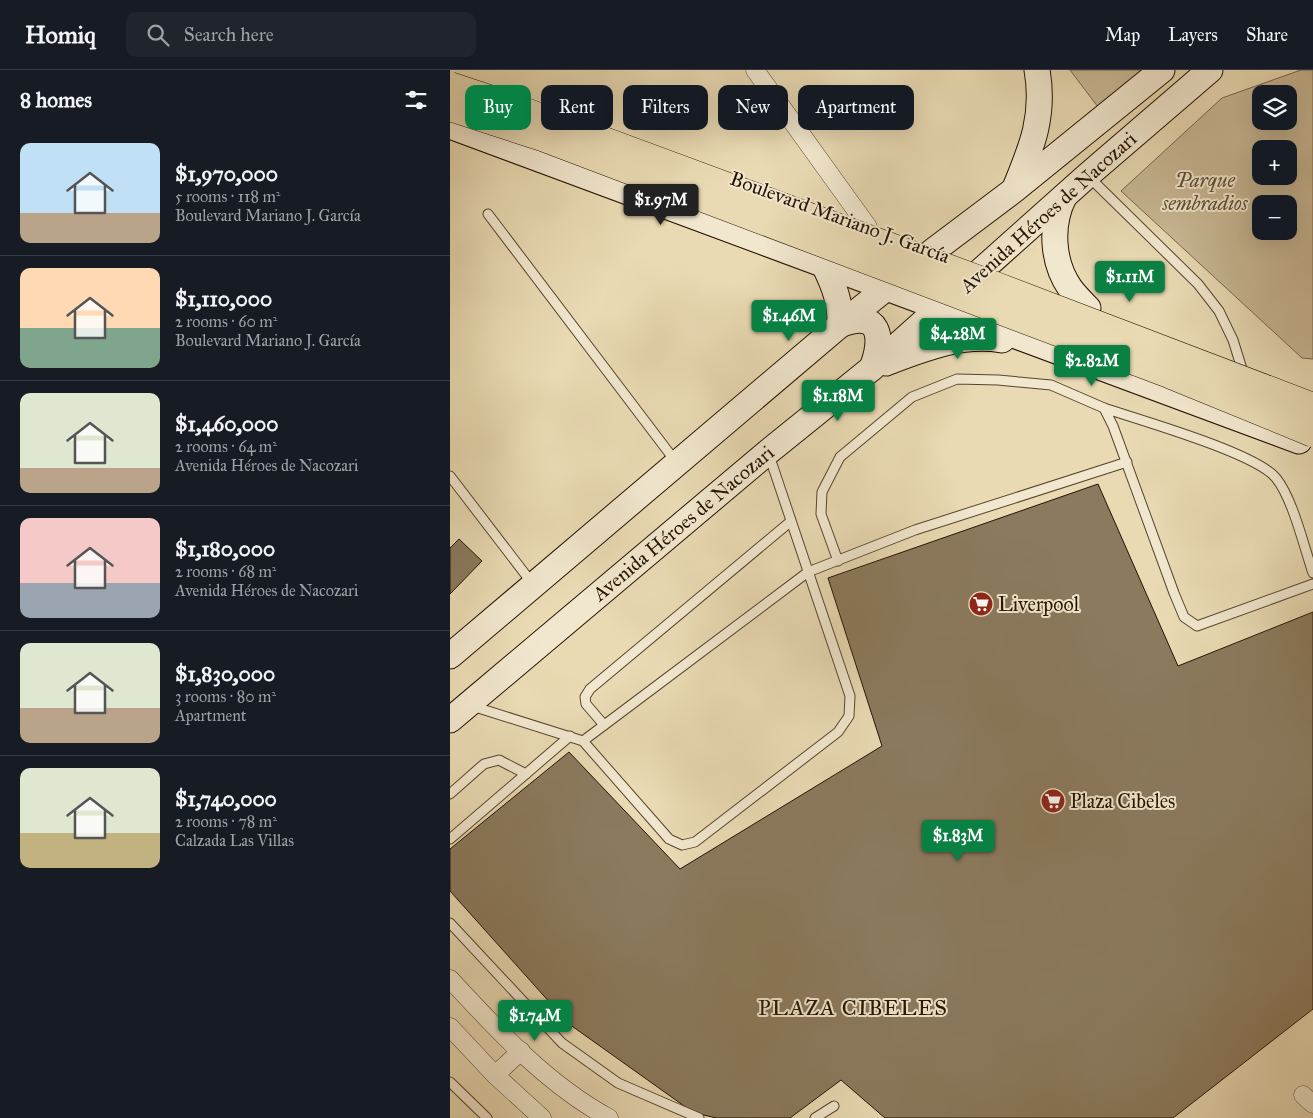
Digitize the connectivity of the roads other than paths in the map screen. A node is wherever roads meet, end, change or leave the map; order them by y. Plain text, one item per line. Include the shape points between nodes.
1 (755, 70) edge
2 (1037, 70) edge
3 (1162, 70) edge
4 (450, 73) edge
5 (1199, 75) edge
6 (450, 86) edge
7 (450, 107) edge
8 (450, 126) edge
9 (655, 148) junction
10 (1088, 175) junction
11 (1014, 190) junction
12 (640, 197) junction
13 (1064, 197) junction
14 (488, 214) dead end
15 (868, 227) junction
16 (933, 251) junction
17 (825, 266) junction
18 (982, 270) junction
19 (886, 288) junction
20 (1088, 308) junction
21 (939, 309) junction
22 (840, 325) junction
23 (1043, 347) junction
24 (872, 368) junction
25 (1242, 369) junction
26 (1313, 396) edge
27 (1313, 406) edge
28 (1104, 408) junction
29 (1313, 433) edge
30 (1313, 446) edge
31 (768, 452) junction
32 (1127, 462) junction
33 (678, 464) junction
34 (450, 476) edge
35 (790, 522) junction
36 (838, 561) junction
37 (808, 572) junction
38 (1313, 573) edge
39 (1313, 584) edge
40 (534, 586) junction
41 (453, 647) edge
42 (459, 712) edge
43 (604, 725) junction
44 (570, 736) junction
45 (583, 741) junction
46 (526, 774) junction
47 (450, 794) edge
48 (450, 839) edge
49 (450, 923) edge
50 (450, 979) edge
51 (450, 998) edge
52 (485, 1017) junction
53 (450, 1027) edge
54 (521, 1051) junction
55 (495, 1075) junction
56 (450, 1082) edge
57 (834, 1106) dead end
58 (487, 1118) edge
59 (542, 1118) edge
60 (610, 1118) edge
61 (699, 1118) edge
62 (815, 1118) edge

1 - 15 street
2 - 11 main road via 1039,116 1031,148
3 - 11 main road, Avenida Héroes de Nacozari
4 - 9 main road, Boulevard Mariano J. García
5 - 10 main road, Avenida Héroes de Nacozari
6 - 27 main road, bridge via 993,284
7 - 29 main road, bridge via 542,137 1169,374
8 - 12 main road
9 - 12 main road
9 - 15 main road, Boulevard Mariano J. García
10 - 13 main road, Avenida Héroes de Nacozari
10 - 25 lane via 1198,284 1219,311
11 - 16 main road, Avenida Héroes de Nacozari
12 - 17 main road
13 - 18 main road, Avenida Héroes de Nacozari
13 - 20 main road via 1058,208 1054,236 1058,263 1070,288
14 - 33 lane
15 - 16 main road, Boulevard Mariano J. García
16 - 18 main road, Boulevard Mariano J. García
16 - 19 main road, Avenida Héroes de Nacozari
17 - 19 main road
17 - 22 main road via 836,289 841,311
18 - 20 main road, Boulevard Mariano J. García
18 - 21 main road, Avenida Héroes de Nacozari
19 - 21 main road
19 - 22 main road, Avenida Héroes de Nacozari
20 - 25 main road, Boulevard Mariano J. García
21 - 23 main road
21 - 24 main road, Avenida Héroes de Nacozari
22 - 24 main road via 855,319 864,320 877,330 879,351
22 - 33 main road, Avenida Héroes de Nacozari
23 - 24 main road via 984,337 950,341
23 - 30 main road
24 - 31 main road, Avenida Héroes de Nacozari
25 - 26 main road, Boulevard Mariano J. García
28 - 32 lane
28 - 36 lane via 1051,385 998,380 957,379 912,397 840,457 822,492 821,514
28 - 38 lane via 1238,454 1271,472 1294,516
31 - 35 lane
31 - 42 main road, Avenida Héroes de Nacozari
32 - 36 lane via 915,530
32 - 39 lane via 1184,617 1197,626
33 - 40 main road, Avenida Héroes de Nacozari
34 - 40 lane
35 - 37 lane
35 - 43 lane via 590,689 585,697 586,704
36 - 37 lane
37 - 43 lane
37 - 45 lane via 850,696 849,716 838,732 695,842 682,845 669,839
40 - 41 main road, Avenida Héroes de Nacozari
42 - 44 lane
43 - 45 lane
44 - 45 lane
44 - 46 lane
46 - 47 lane via 499,760 484,764
46 - 48 lane
49 - 61 lane via 562,1043 618,1082
50 - 52 street
51 - 52 street via 469,1012
52 - 54 street
53 - 55 street
54 - 55 street
54 - 60 street via 580,1102
55 - 59 street
56 - 58 lane
57 - 62 lane

